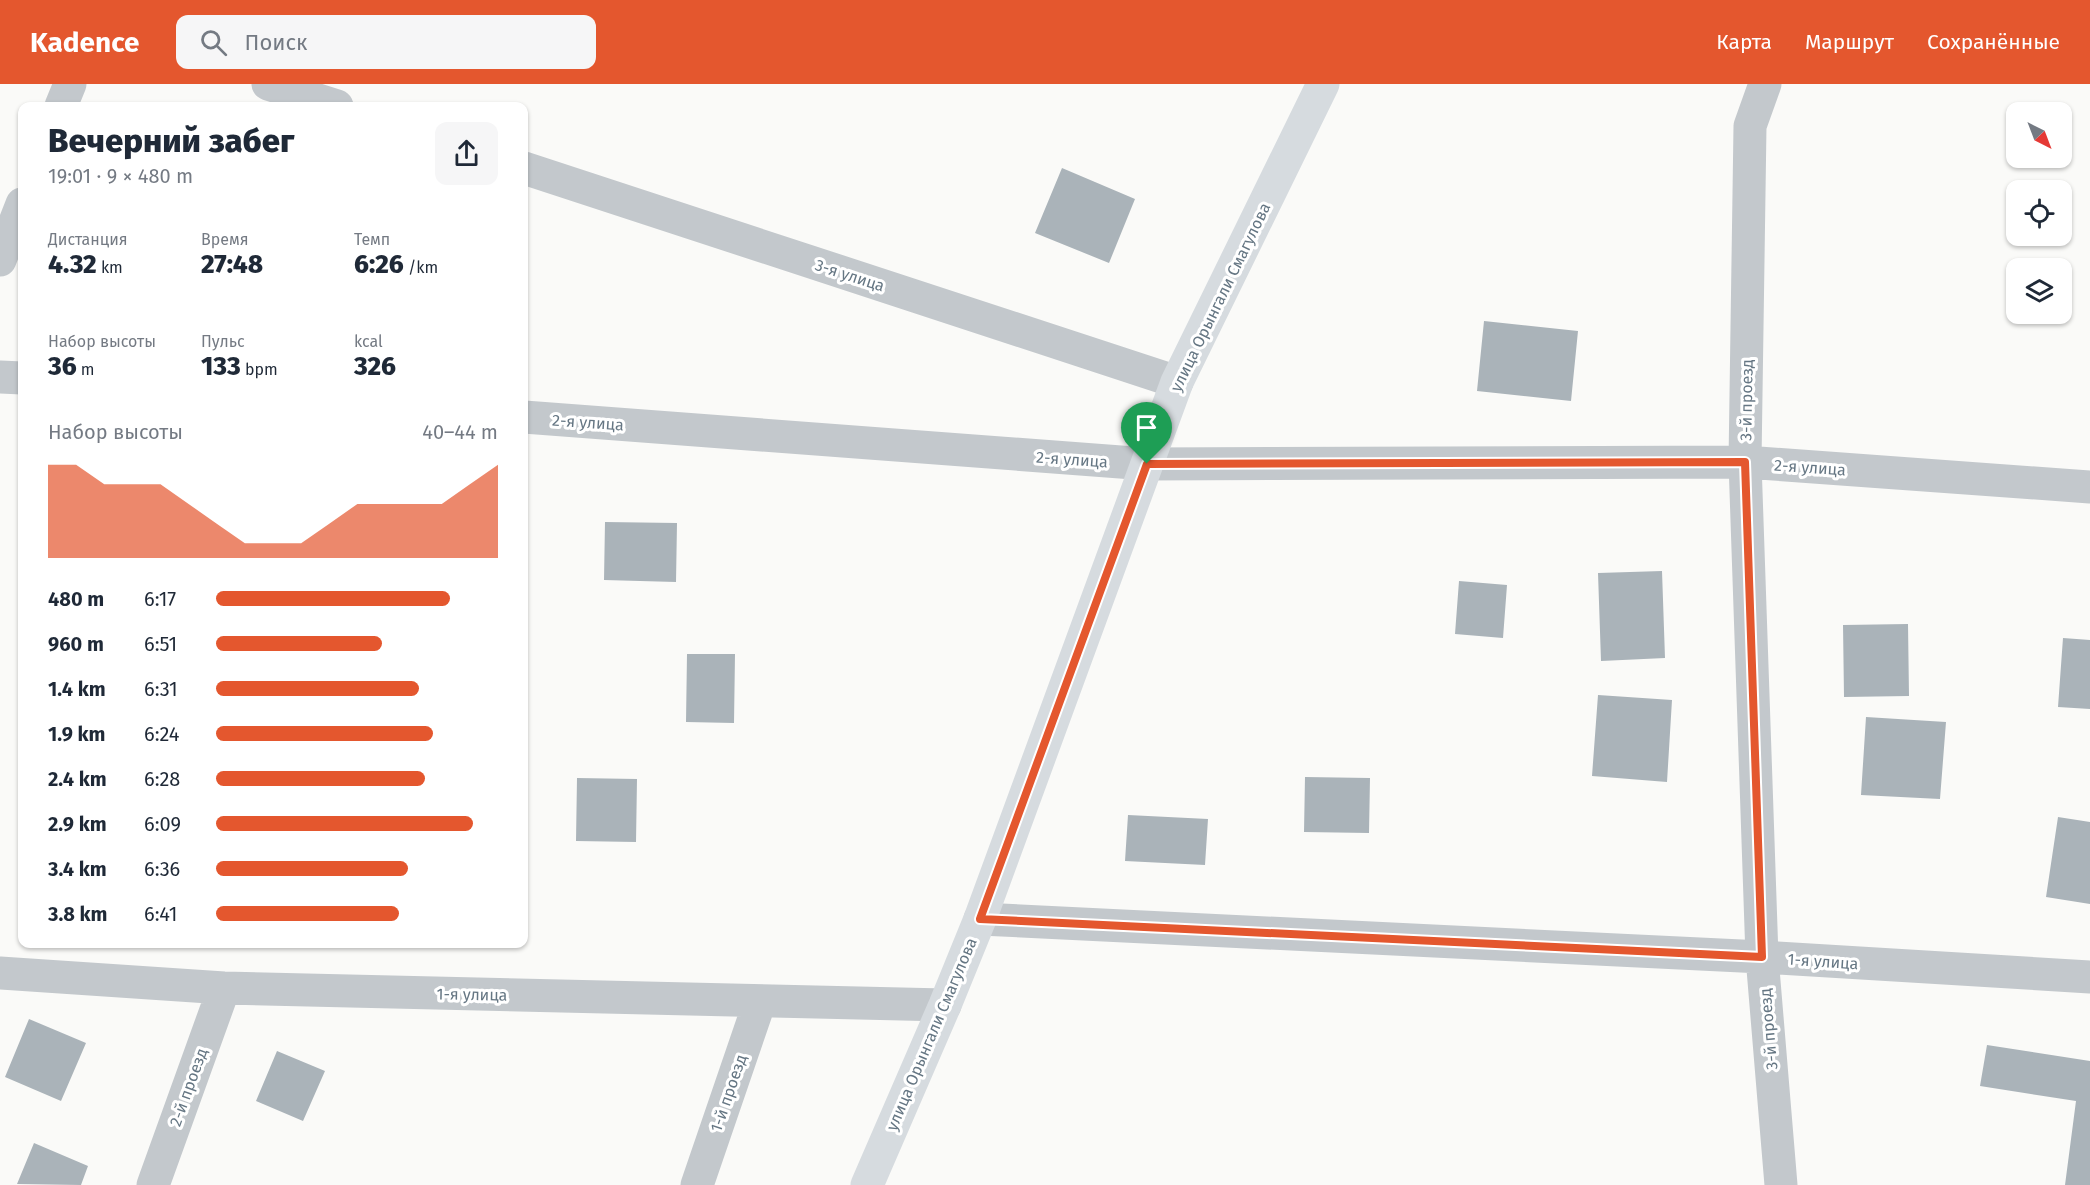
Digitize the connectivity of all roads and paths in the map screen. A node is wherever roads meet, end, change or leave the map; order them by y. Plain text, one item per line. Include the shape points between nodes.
1 (70, 84) edge
2 (268, 84) edge
3 (1323, 84) edge
4 (1765, 84) edge
5 (63, 102) edge
6 (324, 102) edge
7 (528, 169) edge
8 (18, 214) edge
9 (0, 260) edge
10 (0, 376) edge
11 (18, 378) edge
12 (1177, 382) junction
13 (528, 417) edge
14 (1745, 462) junction
15 (1147, 464) junction
16 (2090, 487) edge
17 (980, 919) junction
18 (1762, 957) junction
19 (0, 973) edge
20 (2090, 977) edge
21 (224, 988) junction
22 (760, 1001) junction
23 (945, 1005) junction
24 (153, 1185) edge
25 (697, 1185) edge
26 (867, 1185) edge
27 (1781, 1185) edge

1 - 5 street
2 - 6 street
3 - 12 main road, улица Орынгали Смагулова
4 - 14 street, 3-й проезд via 1750,126
7 - 12 street, 3-я улица
8 - 9 street
10 - 11 street
12 - 15 main road, улица Орынгали Смагулова
13 - 15 street, 2-я улица
14 - 15 street, 2-я улица
14 - 16 street, 2-я улица
14 - 18 street, 3-й проезд
15 - 17 main road, улица Орынгали Смагулова
17 - 18 street, 1-я улица
17 - 23 main road, улица Орынгали Смагулова
18 - 20 street, 1-я улица
18 - 27 street, 3-й проезд
19 - 21 street, 1-я улица
21 - 22 street, 1-я улица
21 - 24 street, 2-й проезд
22 - 23 street, 1-я улица
22 - 25 street, 1-й проезд
23 - 26 main road, улица Орынгали Смагулова

